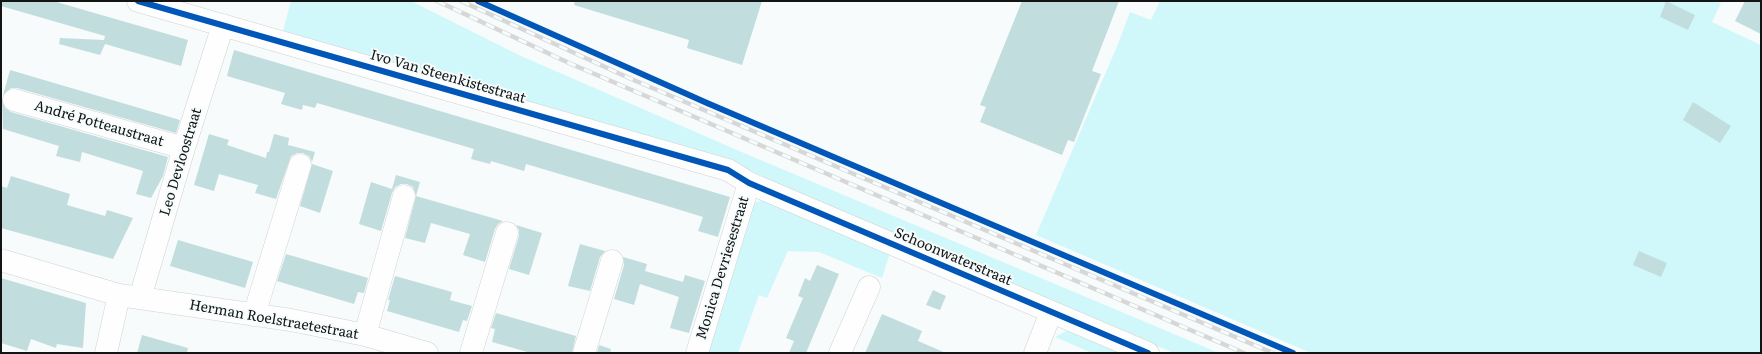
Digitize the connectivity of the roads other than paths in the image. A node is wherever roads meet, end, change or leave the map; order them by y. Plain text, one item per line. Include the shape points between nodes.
1 (138, 1) edge
2 (223, 25) junction
3 (14, 100) dead end
4 (184, 148) junction
5 (300, 165) dead end
6 (749, 183) junction
7 (404, 196) dead end
8 (507, 232) dead end
9 (1, 260) edge
10 (612, 261) dead end
11 (869, 287) dead end
12 (119, 295) junction
13 (140, 298) junction
14 (1051, 312) junction
15 (254, 315) junction
16 (365, 335) junction
17 (106, 353) edge
18 (428, 353) edge
19 (471, 353) edge
20 (584, 353) edge
21 (697, 353) edge
22 (840, 353) edge
23 (1035, 353) edge
24 (1148, 353) edge

1 - 2 street, Ivo Van Steenkistestraat
2 - 4 street, Leo Devloostraat
2 - 6 street, Ivo Van Steenkistestraat via 728,170
3 - 4 street, André Potteaustraat
4 - 13 street, Leo Devloostraat
5 - 15 street
6 - 14 street, Schoonwaterstraat
6 - 21 street, Monica Devriesestraat
7 - 16 street
8 - 19 street
9 - 12 street, Herman Roelstraetestraat
10 - 20 street
11 - 22 street
12 - 13 street, Herman Roelstraetestraat
12 - 17 street
13 - 15 street, Herman Roelstraetestraat
14 - 23 street
14 - 24 street, Schoonwaterstraat
15 - 16 street, Herman Roelstraetestraat
16 - 18 street, Herman Roelstraetestraat

